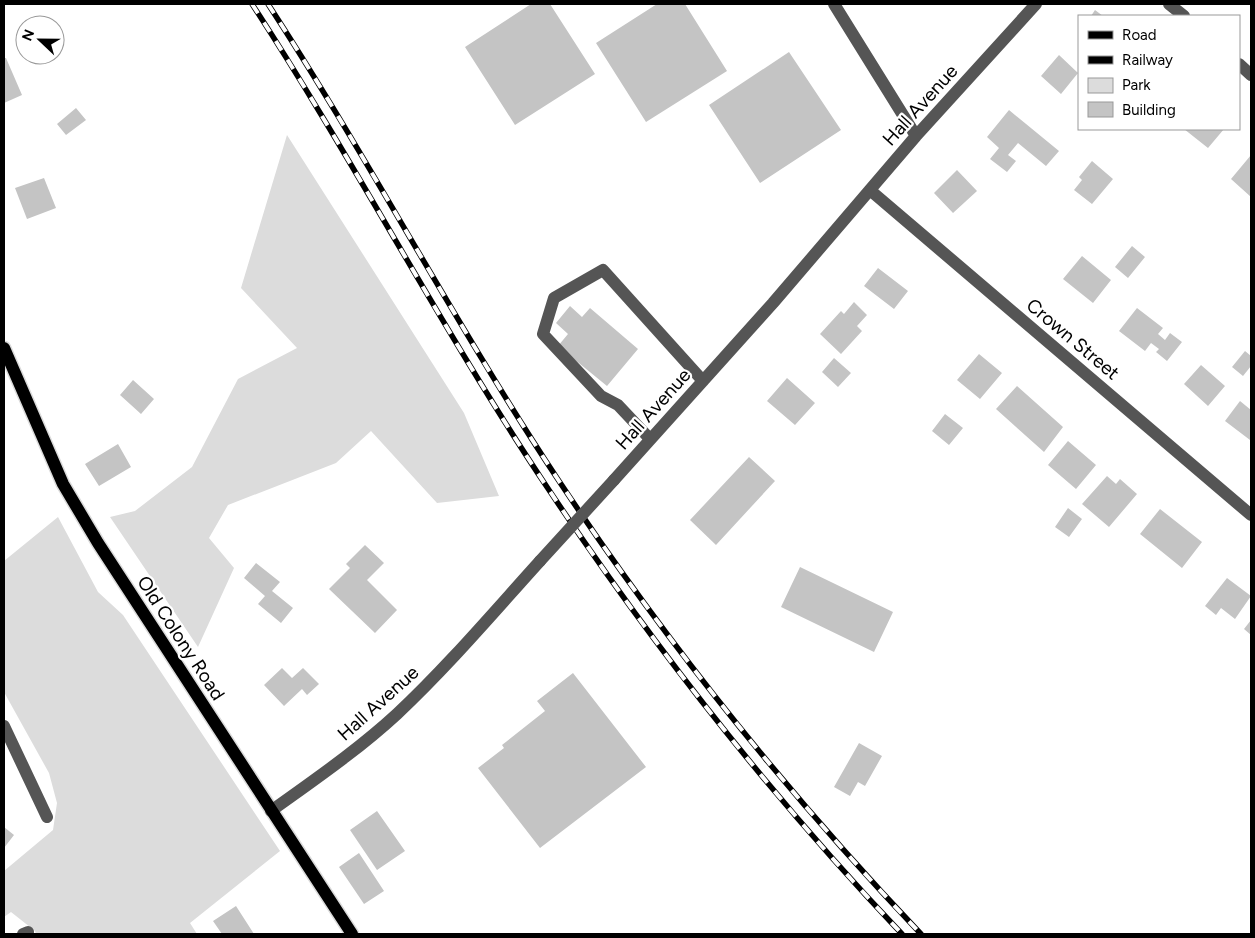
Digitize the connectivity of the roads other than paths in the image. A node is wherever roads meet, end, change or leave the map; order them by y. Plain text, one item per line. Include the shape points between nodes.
1 (834, 4) edge
2 (1036, 4) edge
3 (1169, 4) edge
4 (1183, 15) edge
5 (1240, 65) edge
6 (1251, 75) edge
7 (916, 136) junction
8 (870, 191) junction
9 (4, 348) edge
10 (703, 381) junction
11 (650, 439) junction
12 (1251, 515) edge
13 (4, 726) edge
14 (271, 811) junction
15 (47, 817) dead end
16 (352, 934) edge

1 - 7 street
2 - 7 street, Hall Avenue
3 - 4 street
5 - 6 street
7 - 8 street, Hall Avenue
8 - 10 street, Hall Avenue
8 - 12 street, Crown Street
9 - 14 main road, Old Colony Road via 63,484
10 - 11 street, Hall Avenue
10 - 11 street via 603,270 554,298 543,334 601,396 618,405
11 - 14 street, Hall Avenue, bridge via 444,668 350,755
13 - 15 street
14 - 16 main road, Old Colony Road

